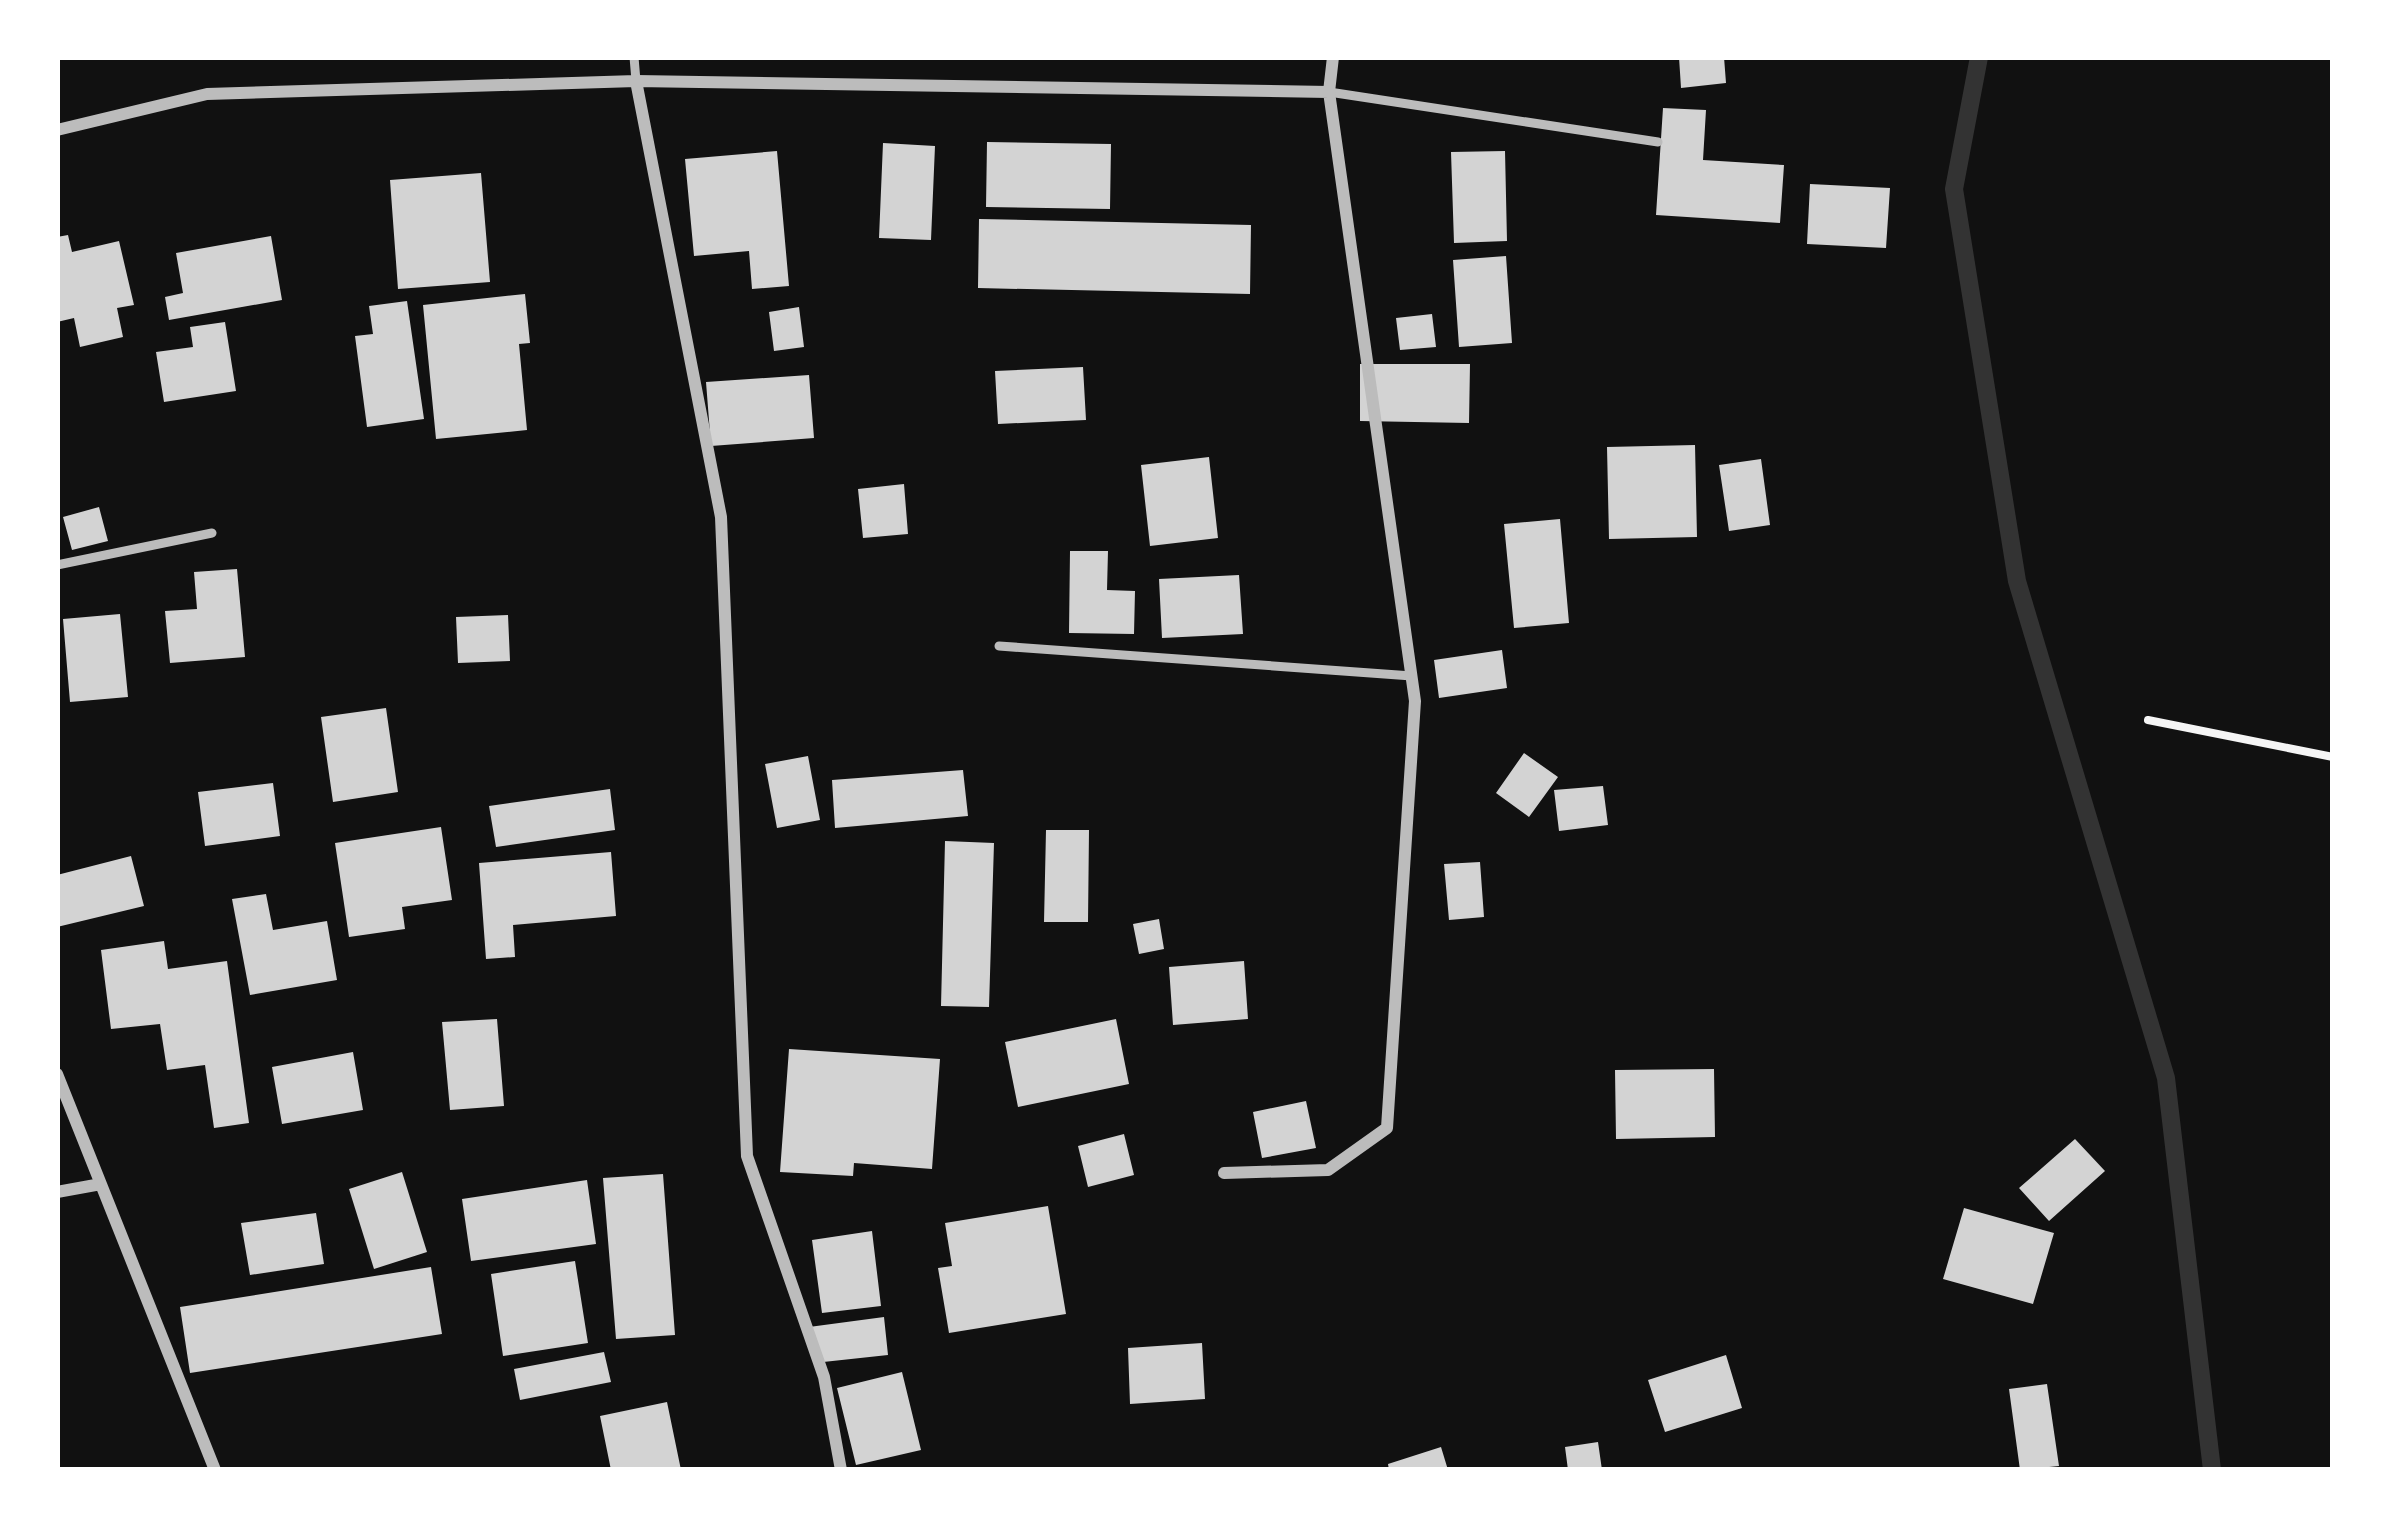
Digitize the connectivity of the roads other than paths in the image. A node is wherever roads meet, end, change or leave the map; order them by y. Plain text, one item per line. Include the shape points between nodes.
1 (634, 57) edge
2 (1333, 57) edge
3 (636, 81) junction
4 (1329, 92) junction
5 (57, 130) edge
6 (1658, 142) dead end
7 (212, 533) dead end
8 (57, 565) edge
9 (999, 646) dead end
10 (1412, 676) junction
11 (57, 1074) edge
12 (1224, 1173) dead end
13 (101, 1184) junction
14 (57, 1192) edge
15 (215, 1470) edge
16 (841, 1470) edge

1 - 3 lane
2 - 4 street
3 - 4 street
3 - 5 street via 207,94
3 - 16 street via 721,517 747,1156 824,1377
4 - 6 lane
4 - 10 street
7 - 8 lane
9 - 10 lane
10 - 12 street via 1387,1128 1328,1170
11 - 13 street
13 - 14 street
13 - 15 street

